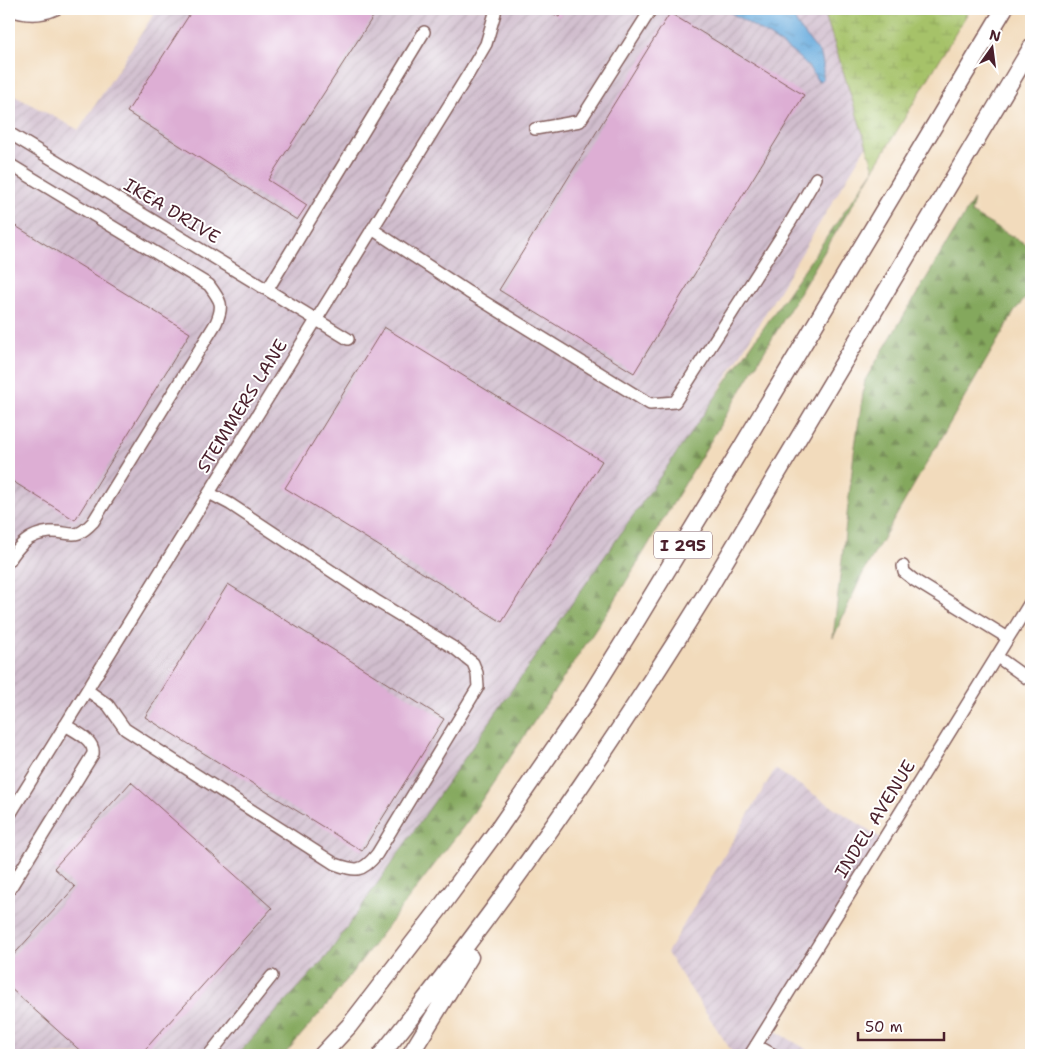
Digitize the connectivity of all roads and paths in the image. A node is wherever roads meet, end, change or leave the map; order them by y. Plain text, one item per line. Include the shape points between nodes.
1 (9, 9) edge
2 (56, 9) edge
3 (495, 9) edge
4 (1004, 9) edge
5 (650, 11) dead end
6 (424, 32) dead end
7 (1031, 48) edge
8 (536, 129) dead end
9 (9, 133) edge
10 (9, 164) edge
11 (816, 178) dead end
12 (372, 229) junction
13 (268, 289) junction
14 (316, 319) junction
15 (348, 339) dead end
16 (209, 493) junction
17 (9, 561) edge
18 (902, 566) dead end
19 (1031, 601) edge
20 (1008, 638) junction
21 (996, 656) junction
22 (1031, 681) edge
23 (87, 690) junction
24 (65, 725) junction
25 (9, 816) edge
26 (518, 877) junction
27 (9, 890) edge
28 (272, 976) dead end
29 (753, 1050) edge
30 (209, 1055) edge
31 (322, 1055) edge
32 (381, 1055) edge
33 (410, 1055) edge
34 (774, 1055) edge

1 - 2 street via 20,14 45,14
3 - 12 street, STEMMERS LANE via 486,44
4 - 31 highway, I 295 via 584,705 440,908 355,1018
5 - 8 street via 580,122
6 - 13 street
7 - 26 highway, I 295 via 680,636
9 - 13 street, IKEA DRIVE
10 - 17 street via 209,285 219,298 222,310 94,522 72,536 50,532 33,536 18,546
11 - 12 street via 675,402 650,404
12 - 14 street, STEMMERS LANE
13 - 14 street, IKEA DRIVE
14 - 15 street, IKEA DRIVE
14 - 16 street, STEMMERS LANE
16 - 23 street, STEMMERS LANE
16 - 23 street via 473,663 478,686 377,854 364,868 354,870 335,864 124,729 108,705
18 - 20 street via 914,580
19 - 20 street, INDEL AVENUE
20 - 21 street, INDEL AVENUE
21 - 22 street
21 - 29 street, INDEL AVENUE
23 - 24 street, STEMMERS LANE
24 - 25 street, STEMMERS LANE
24 - 27 street via 89,741 93,754
26 - 32 highway, I 295
26 - 33 highway
28 - 30 street
29 - 34 street

